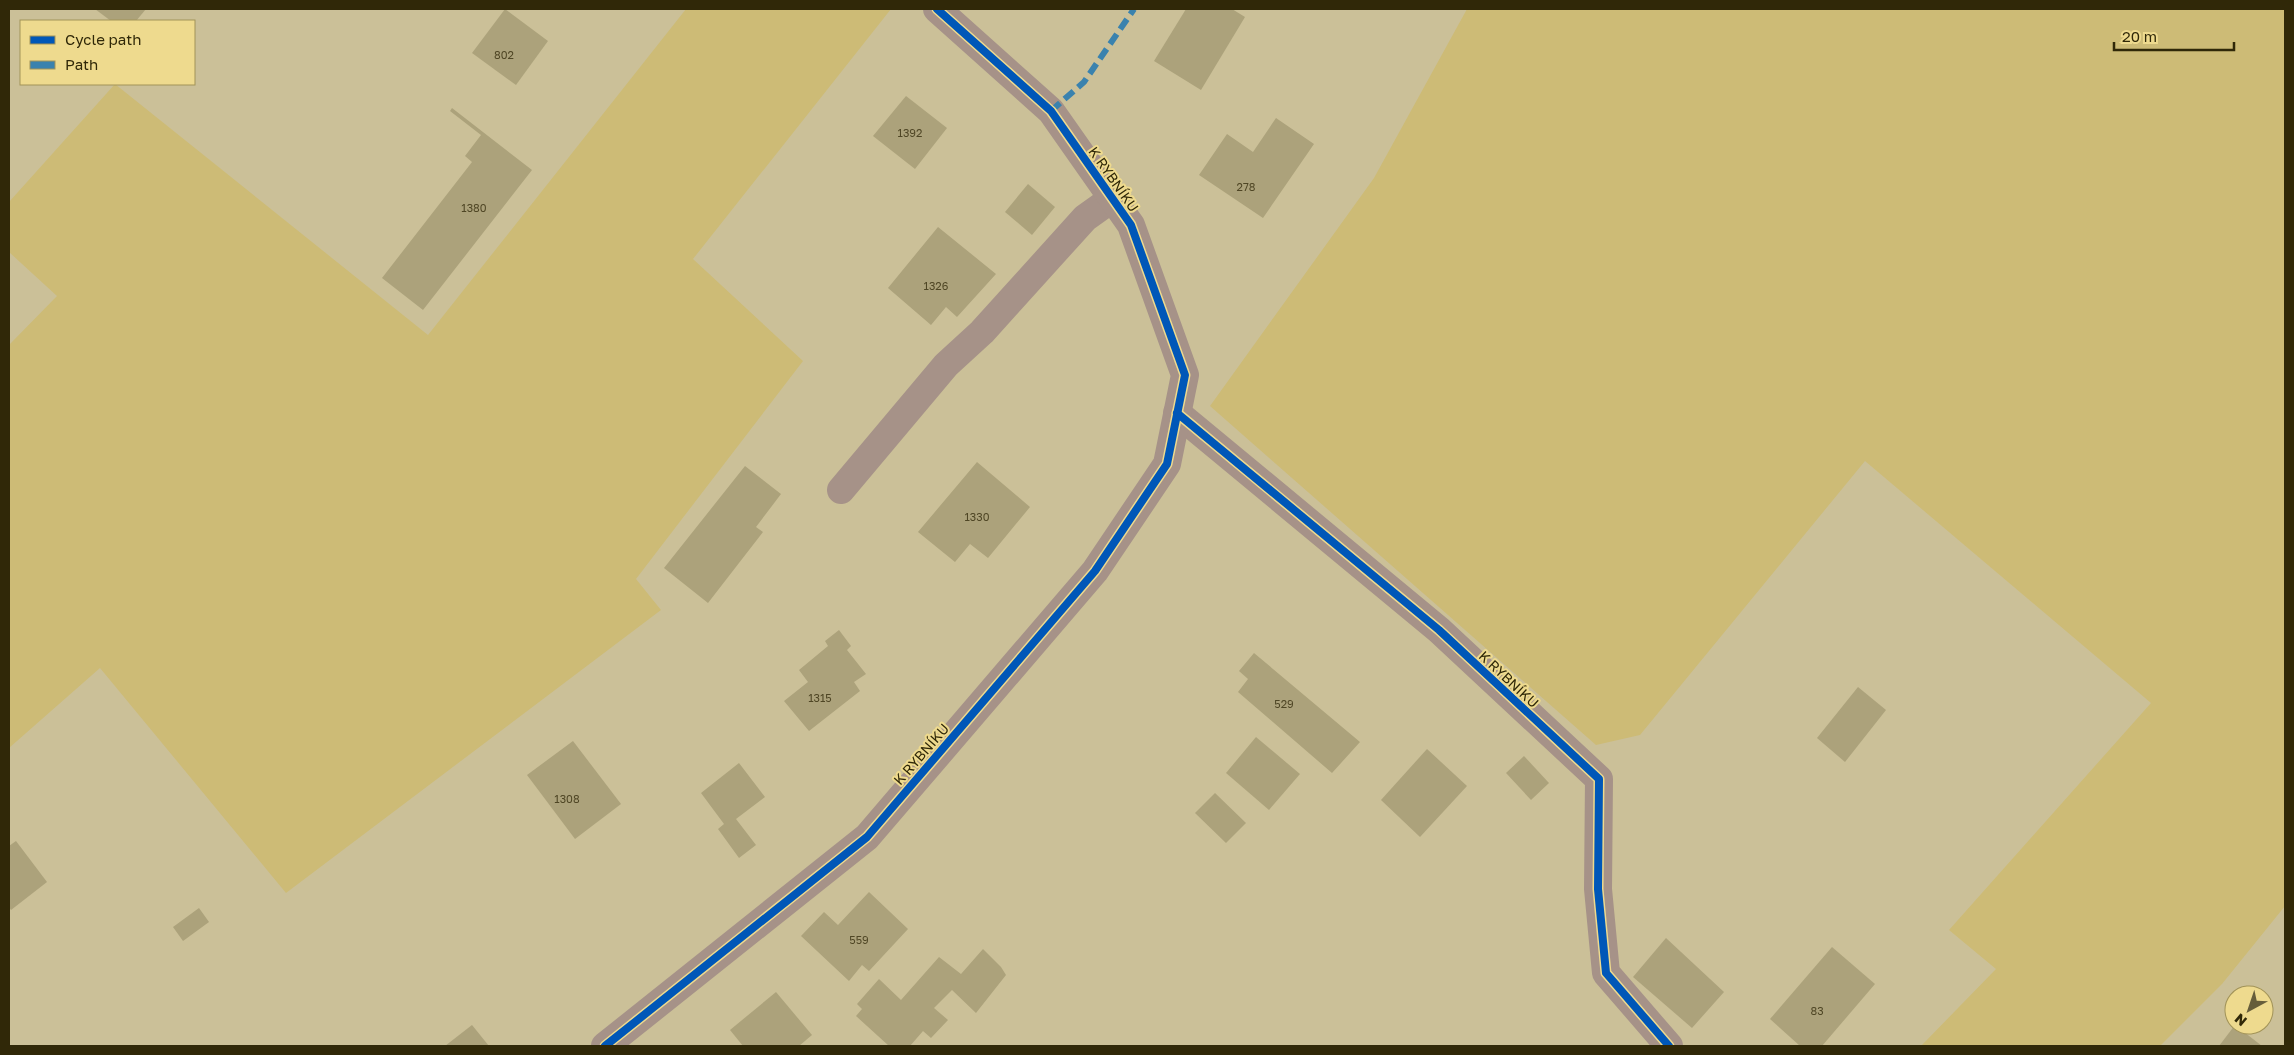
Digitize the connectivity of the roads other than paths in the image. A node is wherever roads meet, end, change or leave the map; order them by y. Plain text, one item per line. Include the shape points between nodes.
1 (937, 9) edge
2 (1113, 198) junction
3 (1177, 413) junction
4 (842, 490) dead end
5 (605, 1046) edge
6 (1669, 1046) edge

1 - 2 street, K RYBNÍKU via 1051,111
2 - 3 street, K RYBNÍKU via 1131,225 1185,375
2 - 4 street via 1084,218 982,332 946,364
3 - 5 street, K RYBNÍKU via 1167,464 1095,571 867,836
3 - 6 street, K RYBNÍKU via 1439,630 1598,779 1598,889 1606,973

